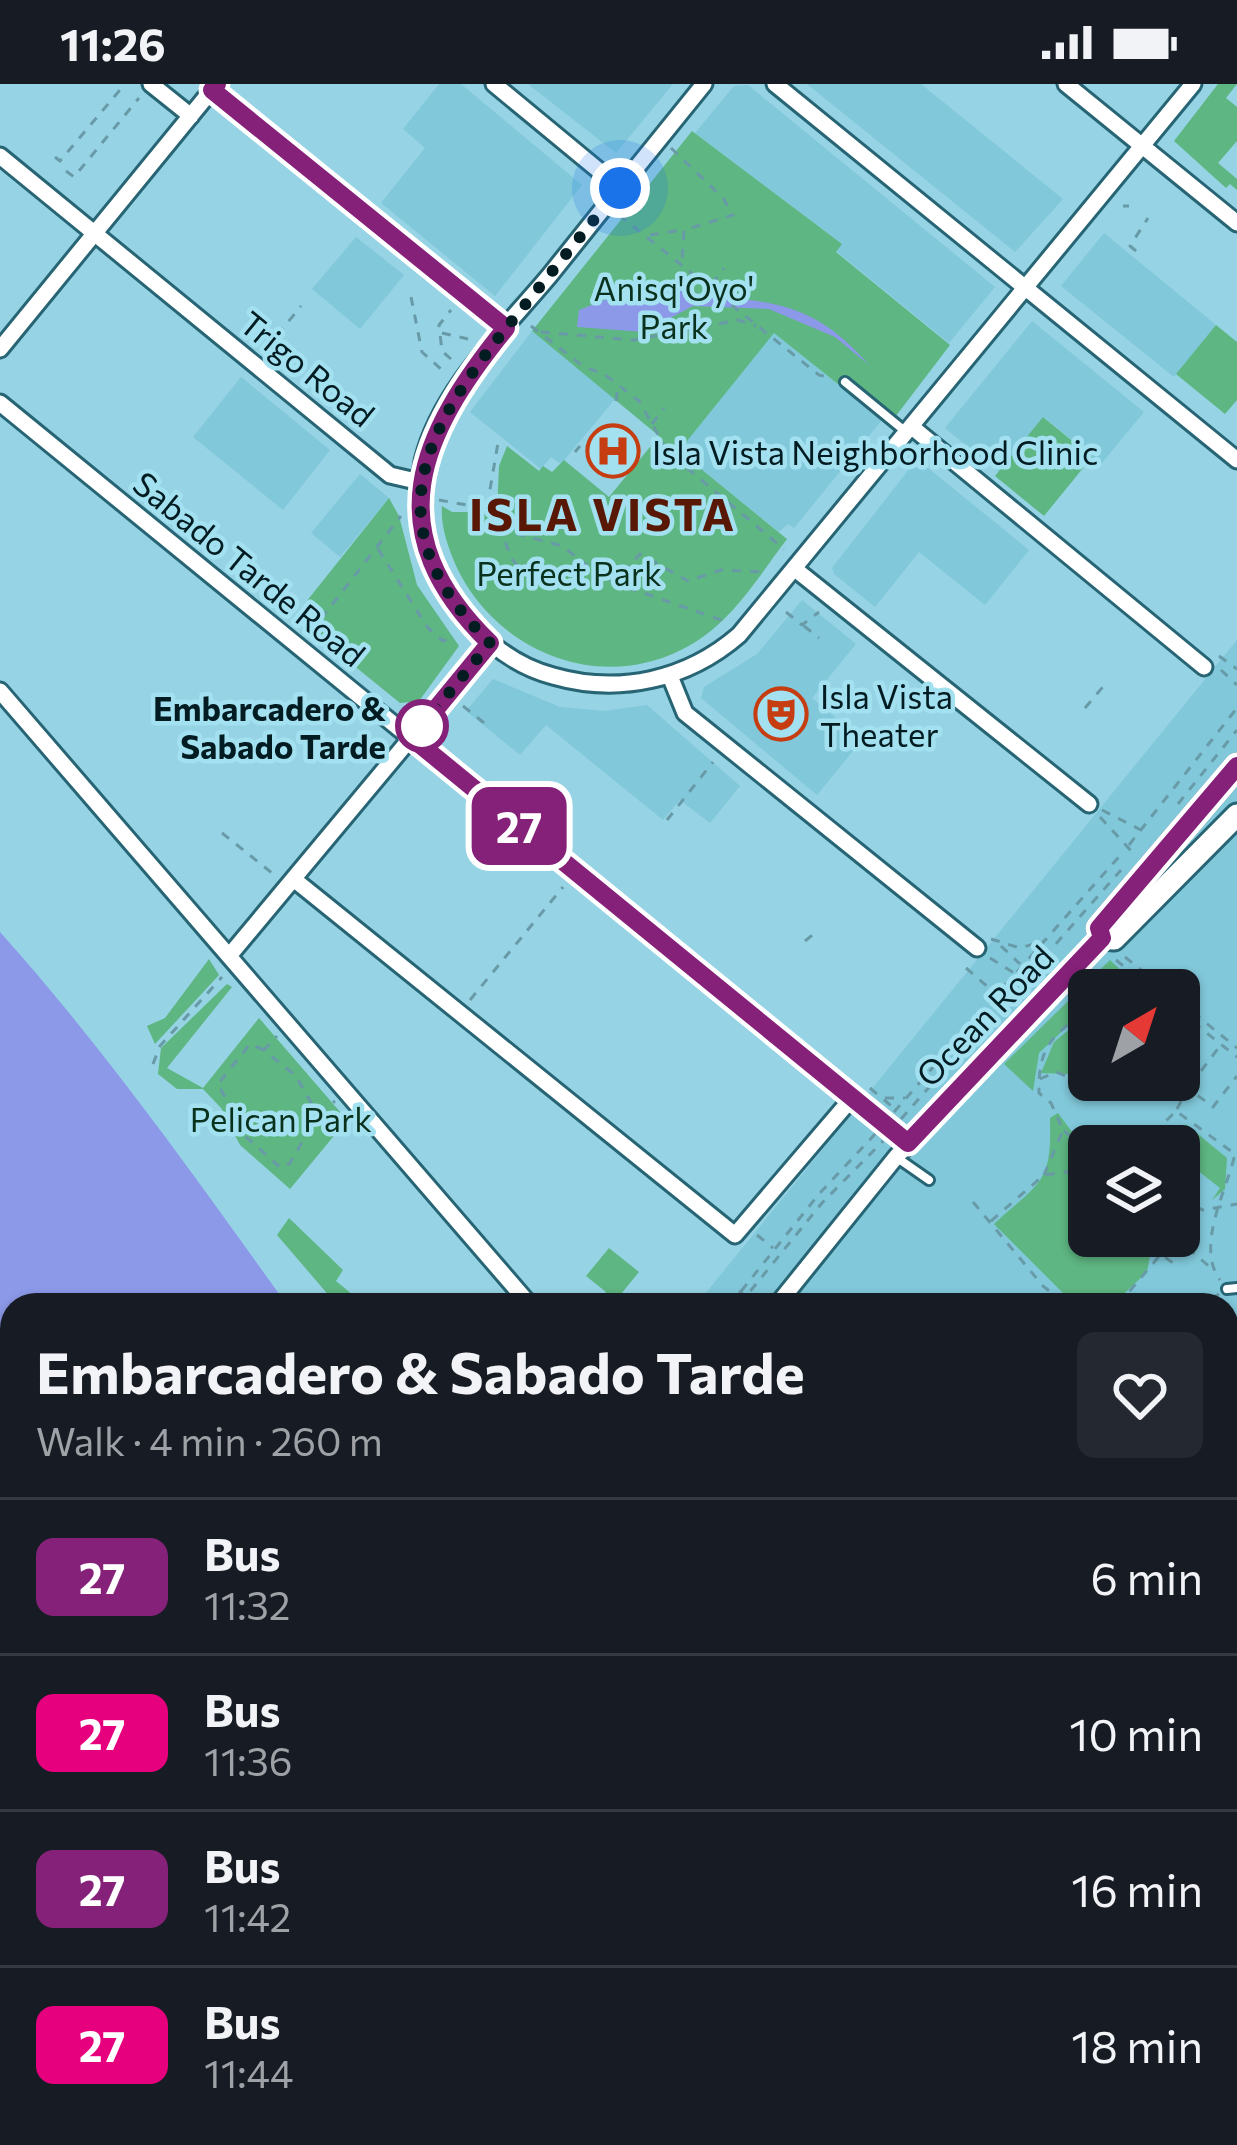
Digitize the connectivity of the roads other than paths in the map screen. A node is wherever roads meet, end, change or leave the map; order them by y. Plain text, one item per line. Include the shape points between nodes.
1 (494, 84) edge
2 (704, 84) edge
3 (775, 84) edge
4 (1066, 84) edge
5 (1193, 84) edge
6 (214, 87) edge
7 (146, 90) edge
8 (191, 116) junction
9 (1142, 146) junction
10 (0, 156) edge
11 (620, 188) junction
12 (1237, 223) edge
13 (96, 234) junction
14 (1025, 287) junction
15 (506, 328) junction
16 (0, 349) edge
17 (845, 382) road end
18 (0, 403) edge
19 (910, 430) junction
20 (1237, 460) edge
21 (420, 482) junction
22 (796, 569) junction
23 (490, 643) junction
24 (1209, 664) road end
25 (670, 676) junction
26 (0, 691) edge
27 (412, 738) junction
28 (1237, 766) edge
29 (1090, 804) road end
30 (1237, 815) edge
31 (288, 880) junction
32 (983, 943) road end
33 (1111, 948) junction
34 (229, 956) junction
35 (852, 1098) junction
36 (908, 1143) junction
37 (896, 1157) junction
38 (929, 1180) dead end
39 (520, 1293) edge
40 (786, 1293) edge

1 - 11 street
2 - 11 street
3 - 14 street
4 - 9 street
5 - 9 street
6 - 8 street
6 - 15 street
7 - 8 street
8 - 13 street
9 - 12 street
9 - 14 street
10 - 13 street, Trigo Road
11 - 15 street
13 - 16 street
13 - 21 street, Trigo Road via 390,475
14 - 19 street
14 - 20 street
15 - 21 street via 441,415
17 - 19 lane
18 - 27 street, Sabado Tarde Road
19 - 22 street
19 - 24 street
21 - 23 street via 442,579
22 - 25 street via 718,654
22 - 29 street
23 - 25 street via 529,667 578,682
23 - 27 street
25 - 32 street via 686,713
26 - 34 street
27 - 31 street
27 - 35 street, Sabado Tarde Road
28 - 33 street, Ocean Road via 1099,928
30 - 33 street, Ocean Road
31 - 34 street
31 - 35 street via 735,1235
33 - 36 street, Ocean Road
34 - 39 street
35 - 36 lane
36 - 37 street, Ocean Road
37 - 38 lane
37 - 40 street, Ocean Road

